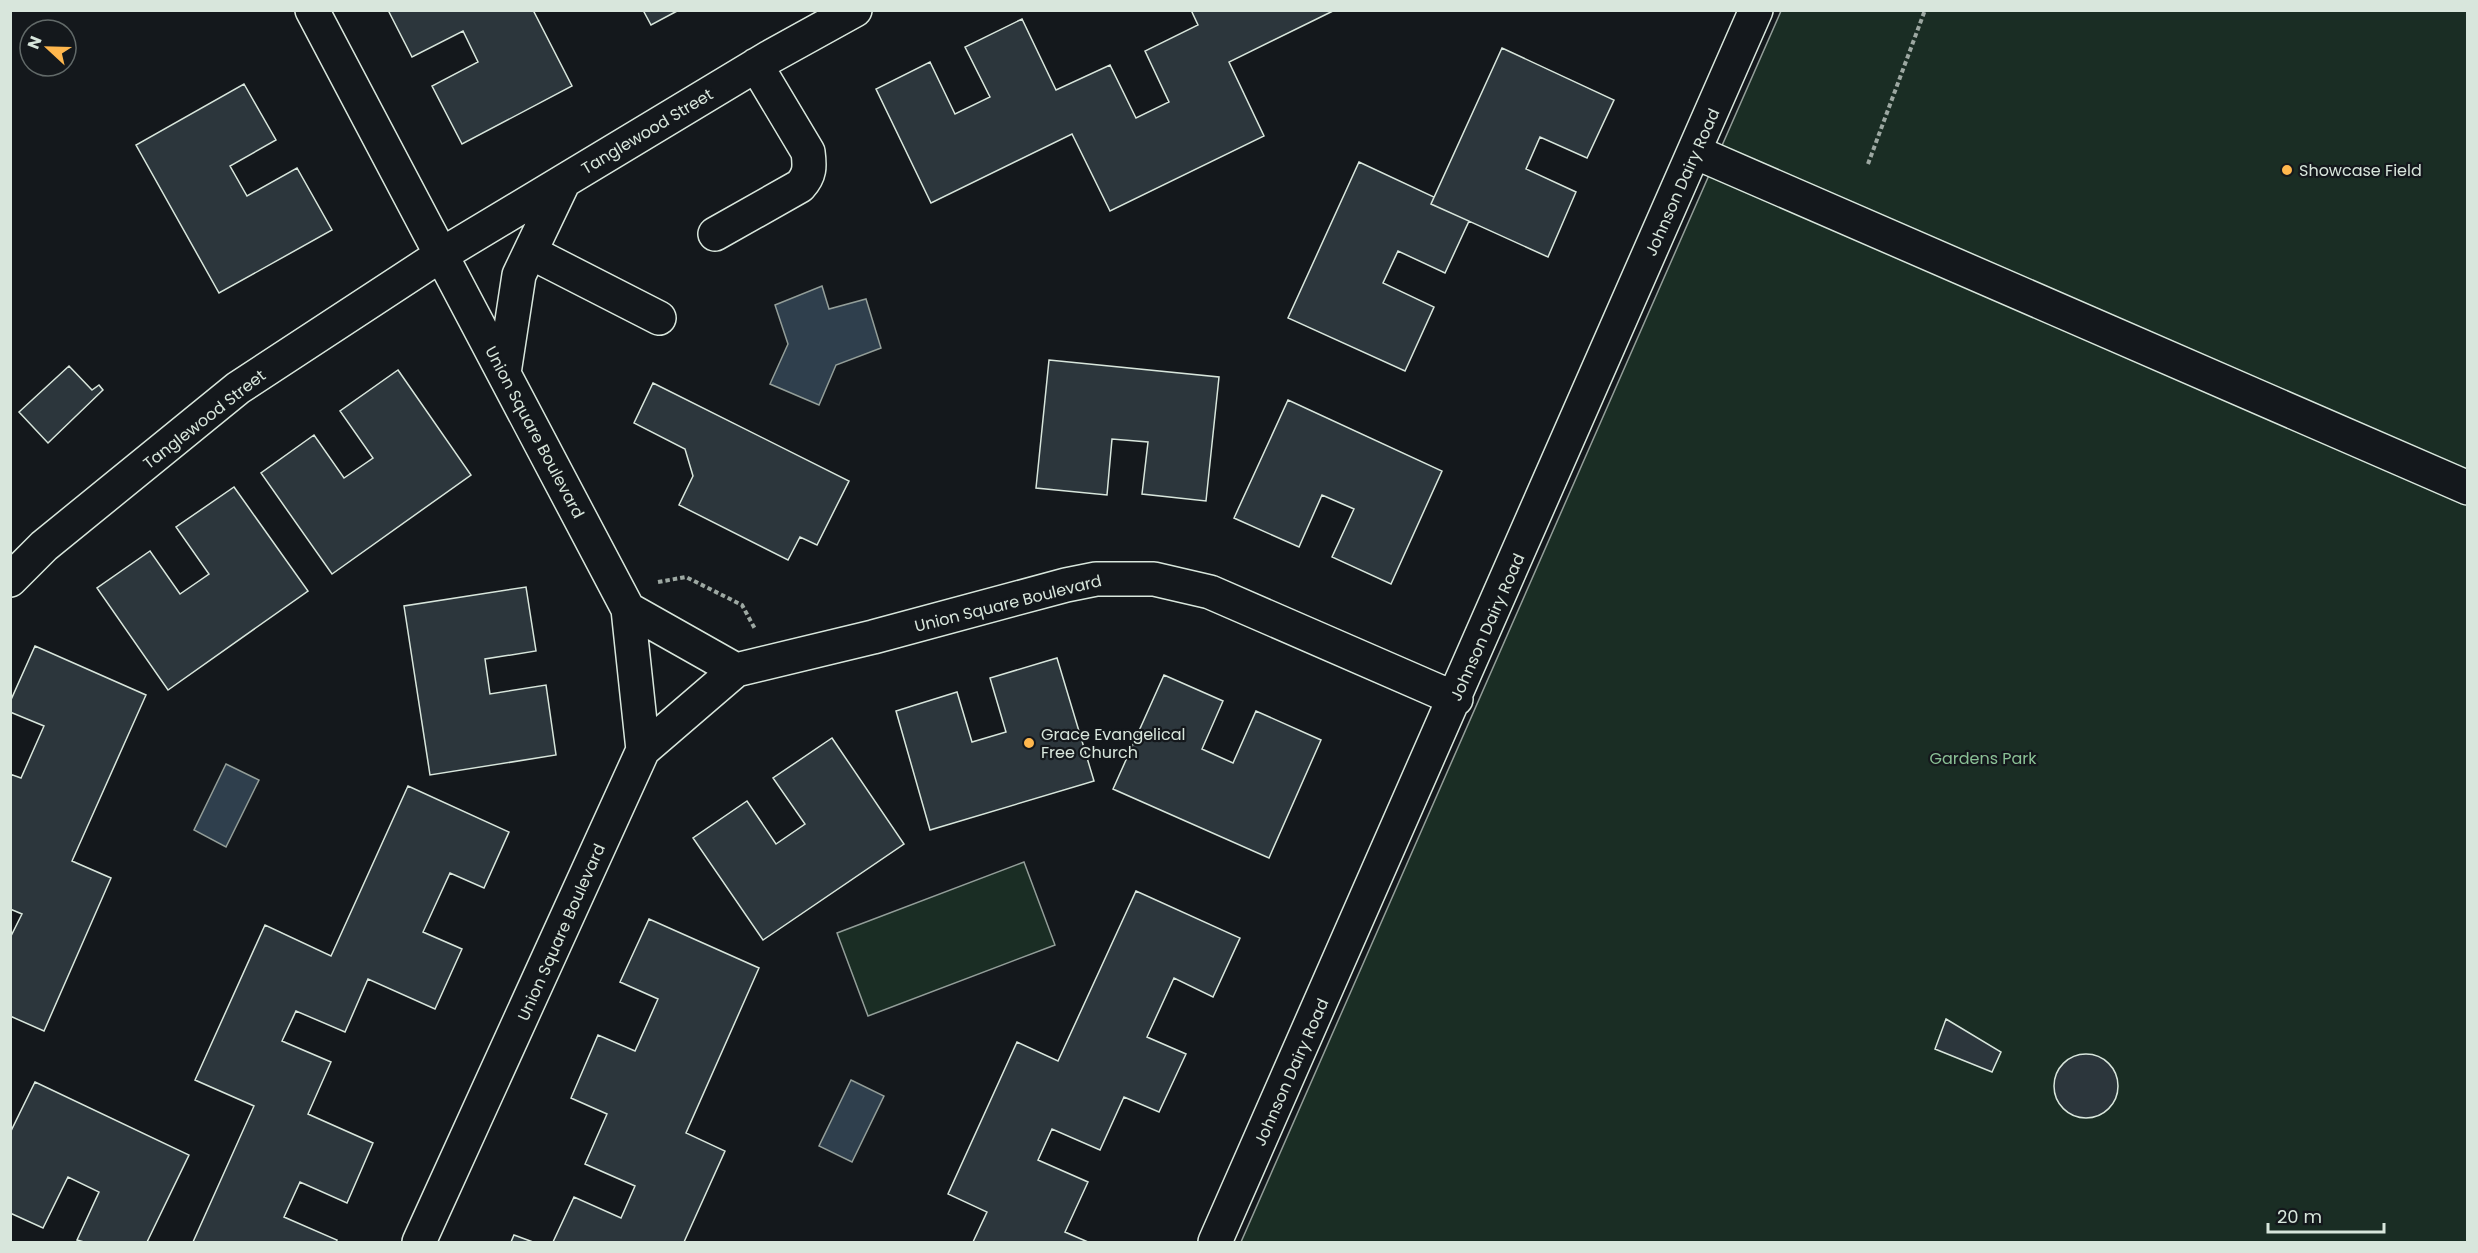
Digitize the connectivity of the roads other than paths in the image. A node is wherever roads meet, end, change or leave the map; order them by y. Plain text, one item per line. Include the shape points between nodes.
1 (312, 10) edge
2 (855, 10) edge
3 (1756, 10) edge
4 (756, 65) junction
5 (1695, 152) junction
6 (564, 181) junction
7 (716, 234) dead end
8 (530, 252) junction
9 (441, 255) junction
10 (659, 318) dead end
11 (504, 373) junction
12 (2468, 488) edge
13 (10, 580) edge
14 (623, 600) junction
15 (736, 670) junction
16 (1456, 699) junction
17 (644, 750) junction
18 (420, 1242) edge
19 (1215, 1242) edge

1 - 9 street
2 - 4 street, Tanglewood Street
3 - 5 street, Johnson Dairy Road
4 - 6 street, Tanglewood Street
4 - 7 street via 808,152 808,177 800,186
5 - 12 street
5 - 16 street, Johnson Dairy Road
6 - 8 street
6 - 9 street, Tanglewood Street
8 - 10 street
8 - 11 street via 519,275
9 - 11 street, Union Square Boulevard
9 - 13 street, Tanglewood Street via 238,388 44,546
11 - 14 street, Union Square Boulevard
14 - 15 street
14 - 17 street, Union Square Boulevard
15 - 16 street, Union Square Boulevard via 1066,585 1096,579 1154,579 1210,592
15 - 17 street
16 - 19 street, Johnson Dairy Road
17 - 18 street, Union Square Boulevard

